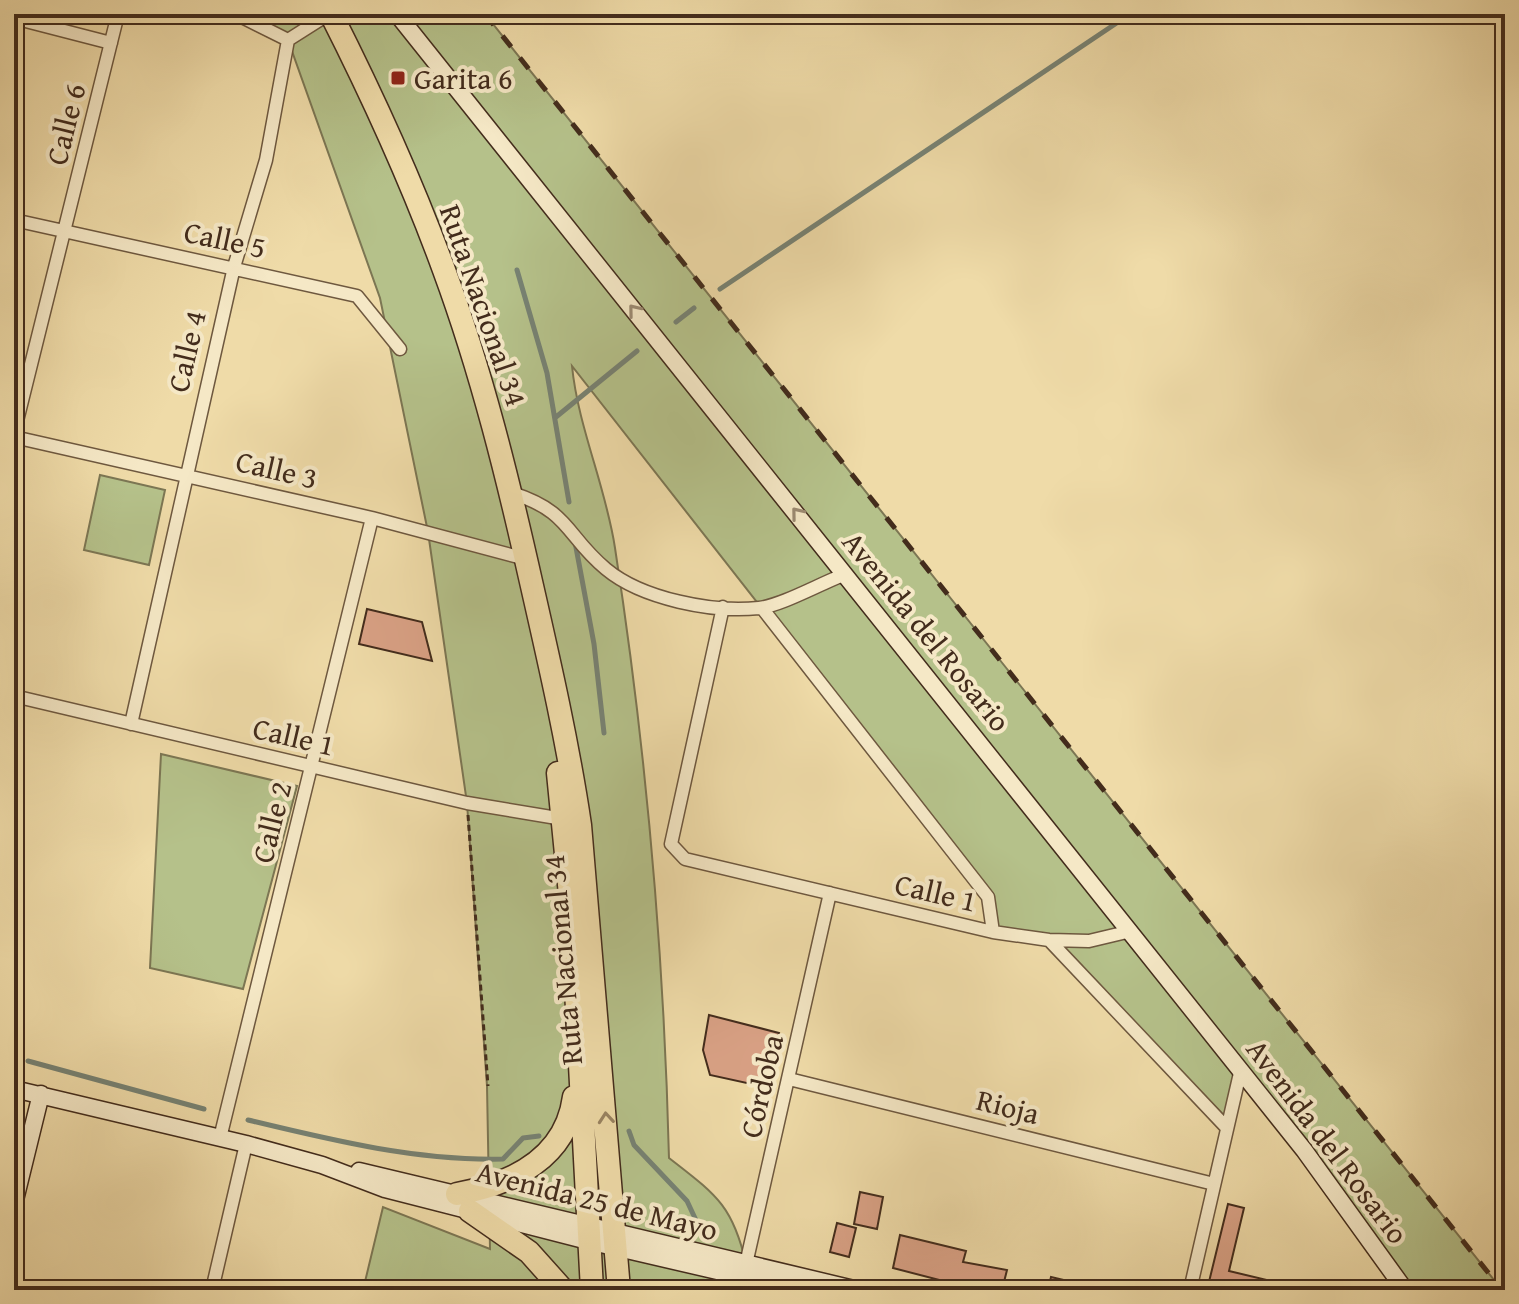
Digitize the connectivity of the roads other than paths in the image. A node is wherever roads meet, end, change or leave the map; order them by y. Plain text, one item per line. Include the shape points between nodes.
1 (118, 14) edge
2 (236, 14) edge
3 (330, 14) edge
4 (397, 14) edge
5 (14, 18) edge
6 (288, 40) junction
7 (111, 43) junction
8 (14, 220) edge
9 (65, 231) junction
10 (234, 267) junction
11 (400, 349) dead end
12 (14, 435) edge
13 (187, 475) junction
14 (512, 493) junction
15 (372, 518) junction
16 (526, 559) junction
17 (846, 574) junction
18 (723, 607) junction
19 (762, 608) junction
20 (542, 629) junction
21 (14, 696) edge
22 (131, 724) junction
23 (311, 767) junction
24 (563, 819) junction
25 (830, 893) junction
26 (1131, 931) junction
27 (993, 932) junction
28 (1049, 940) junction
29 (575, 1004) junction
30 (1240, 1073) junction
31 (789, 1079) junction
32 (14, 1089) edge
33 (41, 1094) junction
34 (1226, 1127) junction
35 (22, 1132) edge
36 (220, 1138) junction
37 (246, 1144) junction
38 (1214, 1184) junction
39 (464, 1202) junction
40 (14, 1204) edge
41 (588, 1235) junction
42 (616, 1241) junction
43 (745, 1277) edge
44 (212, 1290) edge
45 (563, 1290) edge
46 (592, 1290) edge
47 (619, 1290) edge
48 (799, 1290) edge
49 (858, 1290) edge
50 (1190, 1290) edge
51 (1405, 1290) edge

1 - 7 street, Calle 6
2 - 6 street
3 - 6 street
3 - 14 highway, Ruta Nacional 34 via 376,105 444,269
17 -> 4 main road, Avenida del Rosario
5 - 7 street
6 - 10 street, Calle 4 via 266,160
7 - 9 street, Calle 6
8 - 9 street, Calle 5
9 - 10 street, Calle 5
9 - 12 street, Calle 6
10 - 11 street, Calle 5 via 357,296
10 - 13 street, Calle 4
12 - 13 street, Calle 3
13 - 15 street, Calle 3
13 - 22 street, Calle 4
14 - 16 highway, Ruta Nacional 34
14 - 18 street via 537,501 562,518 606,569 640,588
15 - 16 street, Calle 3
15 - 23 street, Calle 2
16 - 20 highway, Ruta Nacional 34
17 - 19 street
17 - 26 main road, Avenida del Rosario
18 - 19 street
18 - 25 street, Calle 1 via 671,844 685,859
19 - 27 street via 988,897
20 - 24 highway, Ruta Nacional 34
42 -> 20 highway, Ruta Nacional 34 via 580,825
21 - 22 street, Calle 1
22 - 23 street, Calle 1
23 - 24 street, Calle 1
23 - 36 street, Calle 2
24 - 29 highway, Ruta Nacional 34
25 - 27 street, Calle 1
25 - 31 street, Córdoba
26 - 28 street, Calle 1 via 1089,941
26 - 30 main road, Avenida del Rosario
27 - 28 street, Calle 1
28 - 34 street
29 - 39 highway via 573,1098 562,1134 536,1164
29 - 41 highway, Ruta Nacional 34
30 - 34 street
30 - 51 main road, Avenida del Rosario via 1329,1183
31 - 38 street, Rioja
31 - 43 street, Córdoba
32 - 33 main road, Avenida 25 de Mayo
33 - 35 main road
33 - 36 main road, Avenida 25 de Mayo
34 - 38 street
35 - 40 main road
36 - 37 main road, Avenida 25 de Mayo
37 - 39 main road, Avenida 25 de Mayo via 389,1176
37 - 44 street
38 - 50 street
39 - 41 main road, Avenida 25 de Mayo
39 - 45 highway via 529,1252
41 - 42 main road, Avenida 25 de Mayo
41 - 46 highway, Ruta Nacional 34
42 - 43 main road, Avenida 25 de Mayo
42 - 47 highway, Ruta Nacional 34
43 - 48 main road, Avenida 25 de Mayo
43 - 49 main road, Avenida 25 de Mayo

